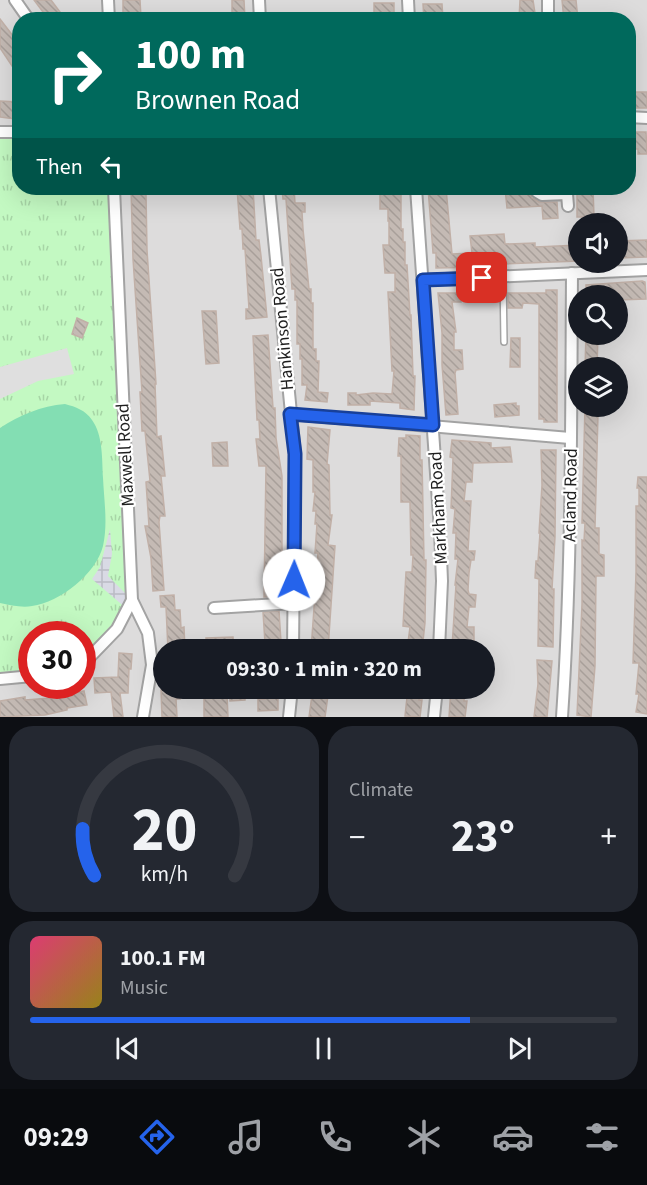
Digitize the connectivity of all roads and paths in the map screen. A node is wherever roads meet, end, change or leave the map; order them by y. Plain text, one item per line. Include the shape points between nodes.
1 (114, 195) edge
2 (270, 195) edge
3 (417, 195) edge
4 (542, 195) edge
5 (567, 195) edge
6 (567, 195) edge
7 (568, 206) dead end
8 (647, 270) edge
9 (628, 271) edge
10 (572, 273) joint
11 (503, 277) junction
12 (423, 280) junction
13 (504, 342) dead end
14 (290, 414) junction
15 (433, 425) junction
16 (570, 438) junction
17 (132, 600) junction
18 (294, 603) junction
19 (214, 608) dead end
20 (293, 639) edge
21 (439, 639) edge
22 (96, 651) edge
23 (18, 677) edge
24 (0, 679) edge
25 (291, 699) edge
26 (436, 699) edge
27 (143, 717) edge
28 (289, 717) edge
29 (434, 717) edge
30 (562, 717) edge

1 - 17 street, Maxwell Road
2 - 14 street, Hankinson Road
3 - 12 street, Markham Road
4 - 5 street
6 - 7 street
8 - 9 street
10 - 11 street
10 - 16 street, Acland Road
11 - 12 street
11 - 13 lane
12 - 15 street, Markham Road
14 - 15 street
14 - 18 street, Hankinson Road via 295,484
15 - 16 street
15 - 21 street, Markham Road via 442,581
16 - 30 street, Acland Road
17 - 22 street via 117,629
17 - 27 street, Maxwell Road via 148,633 152,665
18 - 19 street
18 - 20 street, Hankinson Road
23 - 24 street
25 - 28 street
26 - 29 street

